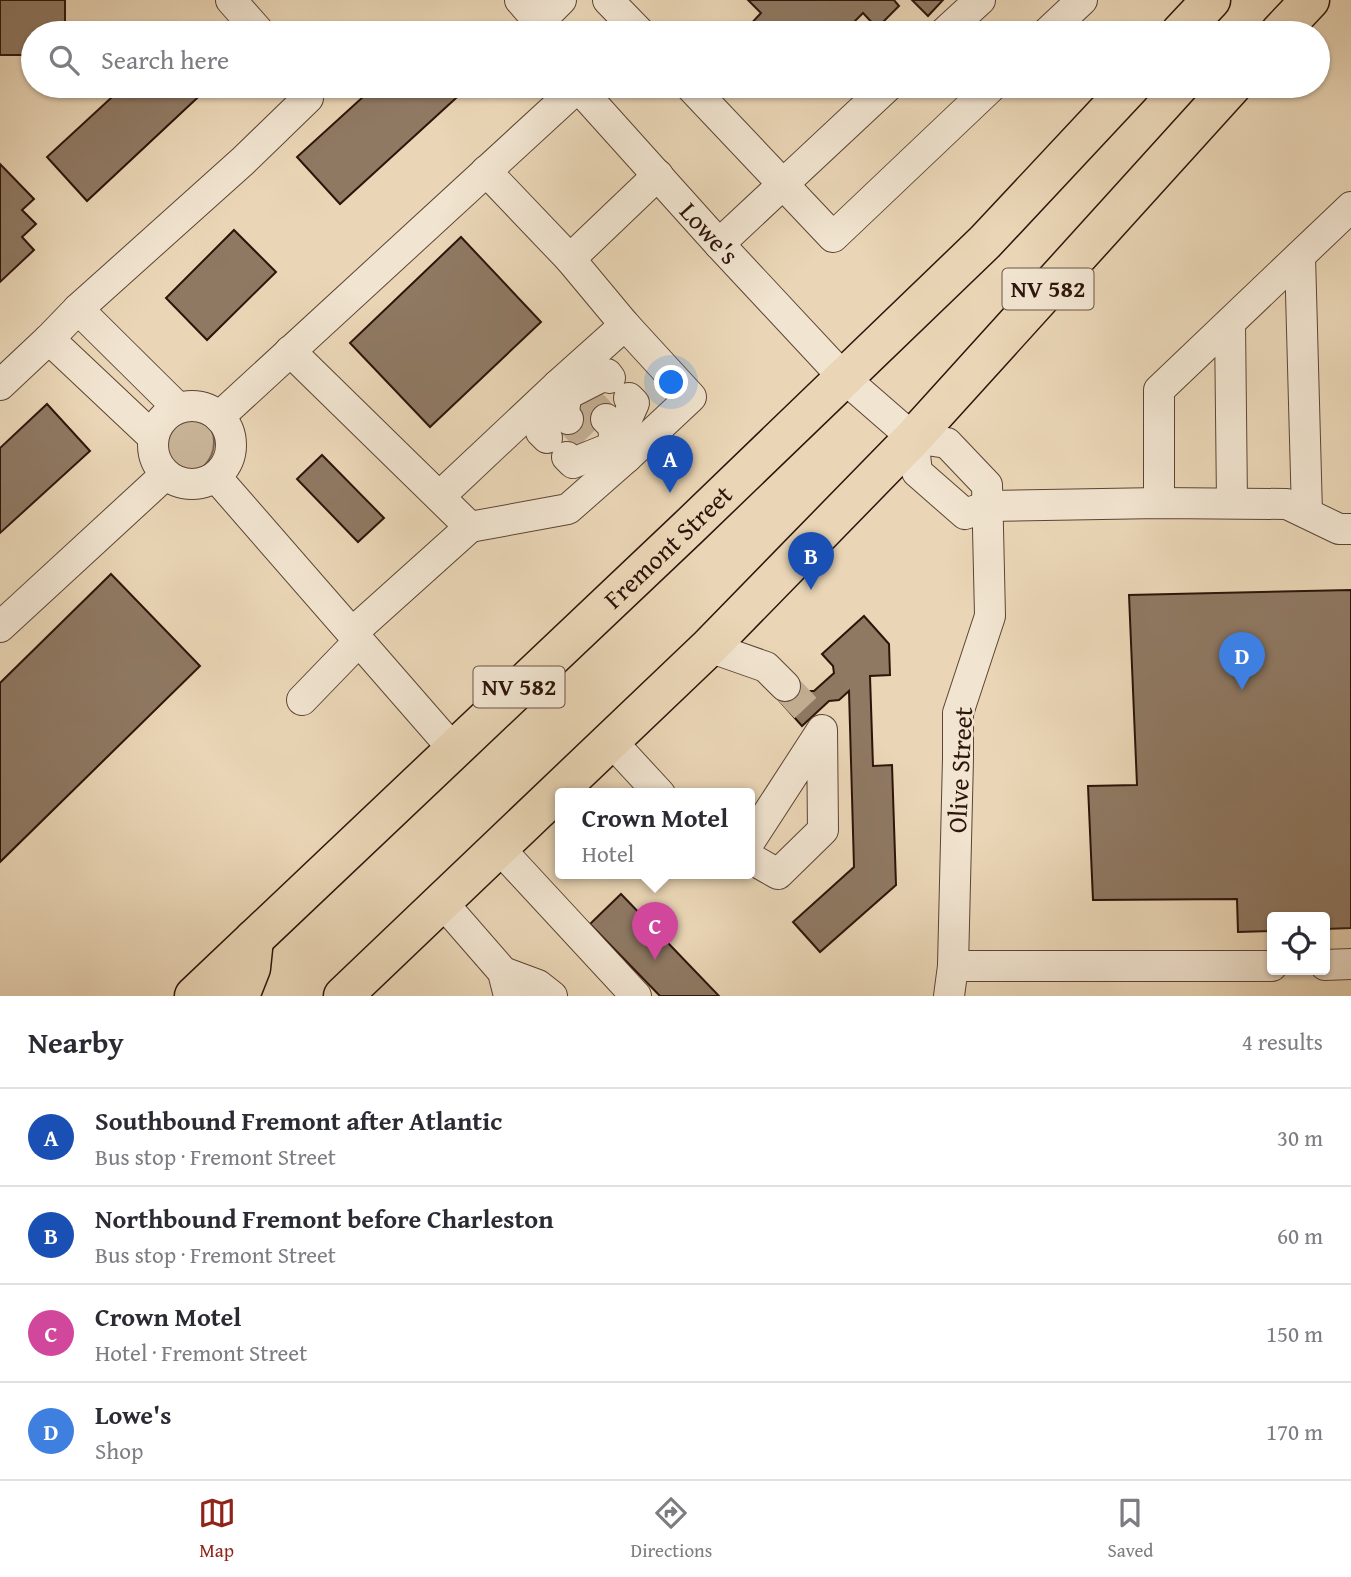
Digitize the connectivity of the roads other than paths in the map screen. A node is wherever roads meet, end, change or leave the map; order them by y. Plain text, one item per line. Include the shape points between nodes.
1 (231, 0) edge
2 (561, 0) edge
3 (608, 0) edge
4 (979, 0) edge
5 (1082, 0) edge
6 (1210, 0) edge
7 (1310, 0) edge
8 (535, 18) edge
9 (249, 21) edge
10 (628, 21) edge
11 (957, 21) edge
12 (1060, 21) edge
13 (1191, 21) edge
14 (1290, 21) edge
15 (308, 98) edge
16 (564, 98) edge
17 (588, 98) edge
18 (702, 98) edge
19 (875, 98) edge
20 (979, 98) edge
21 (1120, 98) edge
22 (1221, 98) edge
23 (486, 171) junction
24 (658, 175) junction
25 (784, 183) junction
26 (1351, 207) edge
27 (719, 244) junction
28 (1300, 256) junction
29 (570, 259) junction
30 (78, 309) junction
31 (1230, 323) junction
32 (625, 325) junction
33 (49, 339) junction
34 (290, 351) junction
35 (844, 378) junction
36 (0, 385) edge
37 (178, 408) junction
38 (219, 417) junction
39 (583, 425) junction
40 (153, 437) junction
41 (913, 438) junction
42 (165, 475) junction
43 (216, 477) junction
44 (440, 496) junction
45 (1159, 503) junction
46 (1232, 503) junction
47 (988, 506) junction
48 (1307, 513) junction
49 (470, 527) junction
50 (1351, 529) edge
51 (0, 627) edge
52 (356, 637) junction
53 (709, 647) junction
54 (785, 686) tunnel mouth
55 (302, 700) dead end
56 (612, 742) junction
57 (454, 750) junction
58 (563, 788) edge
59 (654, 788) edge
60 (555, 795) edge
61 (755, 832) edge
62 (499, 848) junction
63 (755, 861) edge
64 (442, 902) junction
65 (254, 939) junction
66 (1330, 964) edge
67 (1351, 964) edge
68 (953, 966) junction
69 (1267, 966) edge
70 (506, 984) edge
71 (194, 996) edge
72 (240, 996) edge
73 (343, 996) edge
74 (552, 996) edge
75 (636, 996) edge
76 (950, 996) edge

1 - 9 street
2 - 8 street
3 - 10 street
4 - 11 street
5 - 12 street
6 - 13 main road
7 - 14 main road
15 - 30 street
16 - 23 street
17 - 24 street, Lowe's
18 - 25 street
19 - 25 street
20 - 25 street via 833,237
21 - 35 main road, Fremont Street / NV 582 via 985,242
22 - 41 main road, NV 582
23 - 29 street
23 - 34 street
24 - 27 street, Lowe's
24 - 29 street
25 - 27 street
26 - 28 street
27 - 35 street, Lowe's
28 - 31 street
28 - 48 street
29 - 32 street
30 - 33 street
30 - 37 street
31 - 45 street via 1160,390
31 - 46 street
32 - 39 street
32 - 39 street via 691,397
33 - 36 street
33 - 40 street
34 - 38 street
34 - 44 street
35 - 41 street
35 - 57 main road, Fremont Street / NV 582
37 - 38 street via 202,407
37 - 40 street via 158,424
38 - 43 street via 228,430 231,454
39 - 39 street via 634,404 607,374
39 - 44 street
39 - 49 street via 568,509
40 - 42 street via 152,451
41 - 47 street, Olive Street via 947,443 987,485
41 - 47 street via 917,471 965,514
41 - 53 main road, NV 582
42 - 43 street via 190,485
42 - 51 street
43 - 52 street
44 - 49 street
45 - 46 street
45 - 47 street
46 - 48 street via 1287,504
47 - 68 street, Olive Street via 990,616 958,712
48 - 50 street via 1339,530
49 - 52 street
52 - 55 street
52 - 57 street
53 - 54 street via 766,667
53 - 56 main road, NV 582
56 - 58 main road, NV 582
56 - 59 street
57 - 65 main road, Fremont Street / NV 582
60 - 62 main road, NV 582
61 - 63 street via 817,723 823,830 778,874
62 - 64 main road, NV 582
62 - 75 street
64 - 70 street
64 - 73 main road, NV 582
65 - 71 main road, Fremont Street / NV 582
65 - 72 main road via 251,968
66 - 67 street
68 - 69 street
68 - 76 street, Olive Street
70 - 74 street via 538,985

